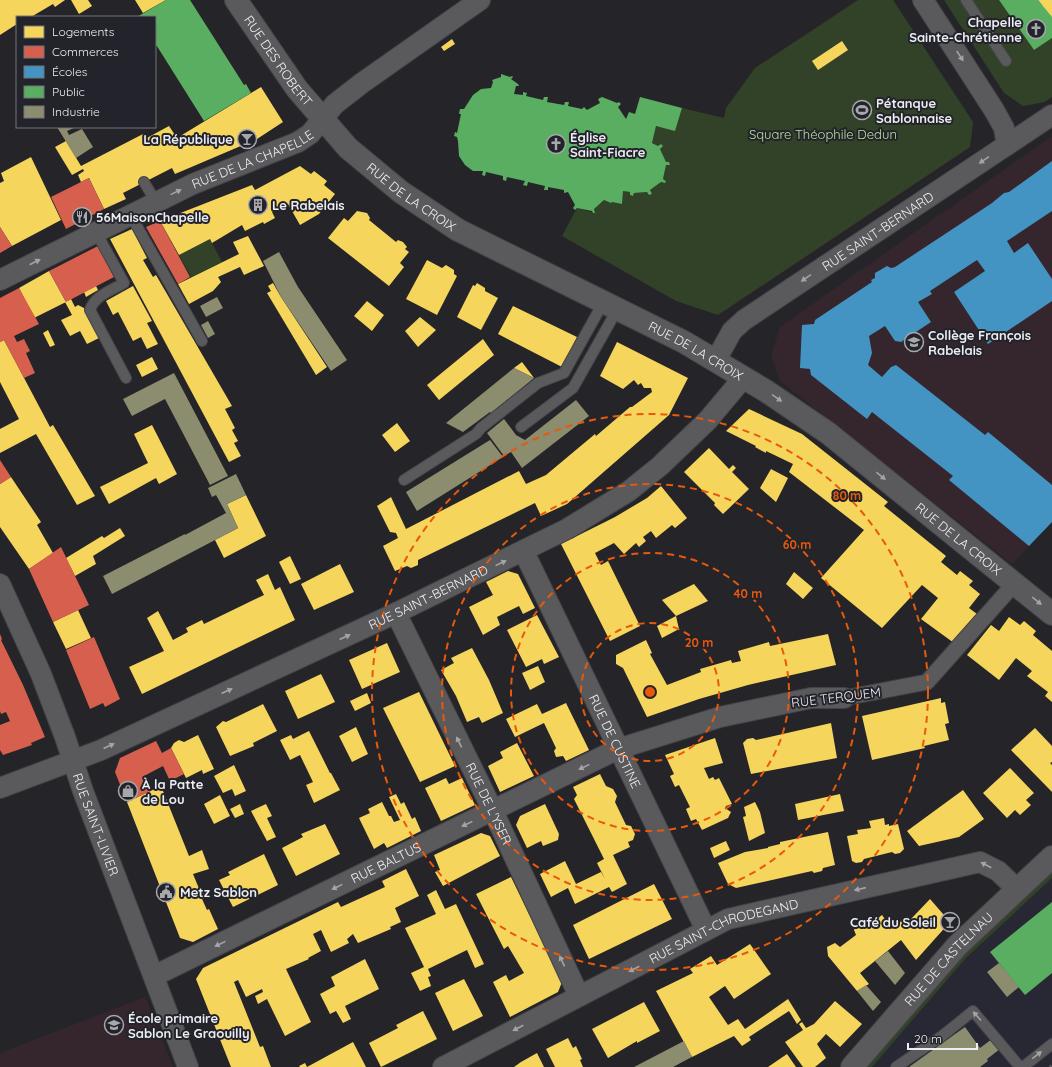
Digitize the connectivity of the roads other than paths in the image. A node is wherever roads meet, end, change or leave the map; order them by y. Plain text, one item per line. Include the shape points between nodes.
1 (236, 0) edge
2 (480, 0) edge
3 (923, 0) edge
4 (966, 0) edge
5 (1006, 61) dead end
6 (1052, 115) edge
7 (322, 119) junction
8 (1006, 145) junction
9 (144, 182) dead end
10 (156, 202) junction
11 (130, 214) junction
12 (96, 232) junction
13 (0, 280) edge
14 (610, 306) junction
15 (202, 341) dead end
16 (716, 360) junction
17 (744, 377) junction
18 (126, 378) dead end
19 (521, 427) dead end
20 (404, 480) dead end
21 (524, 552) junction
22 (1015, 583) junction
23 (0, 584) edge
24 (396, 613) junction
25 (1052, 614) edge
26 (844, 698) joint
27 (618, 750) junction
28 (73, 760) junction
29 (0, 788) edge
30 (493, 811) junction
31 (1052, 857) edge
32 (1016, 889) junction
33 (706, 930) junction
34 (154, 976) junction
35 (579, 996) junction
36 (1052, 1044) edge
37 (188, 1067) edge
38 (443, 1067) edge
39 (852, 1067) edge
40 (896, 1067) edge
41 (1022, 1067) edge

1 - 7 street, RUE DES ROBERT via 297,89
2 - 7 street, RUE DE LA CHAPELLE via 362,83 335,104
3 -> 8 street via 994,110 1004,128
4 - 5 lane
6 - 8 street, RUE SAINT-BERNARD
10 -> 7 street, RUE DE LA CHAPELLE via 193,184 298,142 310,134
7 - 14 street, RUE DE LA CROIX via 348,148 401,192 458,230
8 -> 16 street, RUE SAINT-BERNARD via 744,320 732,332
9 - 10 lane
10 - 11 street, RUE DE LA CHAPELLE
11 - 12 street, RUE DE LA CHAPELLE
11 - 15 lane
13 -> 12 street, RUE DE LA CHAPELLE
12 - 18 lane via 124,283 96,299 90,310
14 - 16 street, RUE DE LA CROIX
14 - 19 lane via 573,388
14 - 20 lane via 564,373 538,383 476,434
16 - 17 street, RUE DE LA CROIX
17 - 21 street, RUE SAINT-BERNARD via 708,420 660,466 599,511
17 -> 22 street, RUE DE LA CROIX via 828,433
24 -> 21 street, RUE SAINT-BERNARD
21 - 27 street, RUE DE CUSTINE
22 -> 25 street, RUE DE LA CROIX
22 - 26 street, RUE TERQUEM via 927,682
23 - 28 street, RUE SAINT-LIVIER via 41,674
28 -> 24 street, RUE SAINT-BERNARD via 101,750
30 -> 24 street, RUE DE L'YSER
26 - 27 street, RUE TERQUEM via 811,698 720,717
27 -> 30 street, RUE BALTUS
27 - 33 street, RUE DE CUSTINE
28 - 29 street, RUE SAINT-BERNARD
28 - 34 street, RUE SAINT-LIVIER
30 -> 34 street, RUE BALTUS
35 -> 30 street, RUE DE L'YSER
31 - 32 street, RUE DE CASTELNAU
32 -> 33 street, RUE SAINT-CHRODEGAND via 998,871 980,862 728,919
32 - 39 street, RUE DE CASTELNAU via 957,946
33 -> 35 street, RUE SAINT-CHRODEGAND
34 - 37 street, RUE SAINT-LIVIER
35 -> 38 street, RUE SAINT-CHRODEGAND
41 -> 36 lane
41 -> 40 lane via 973,1011

